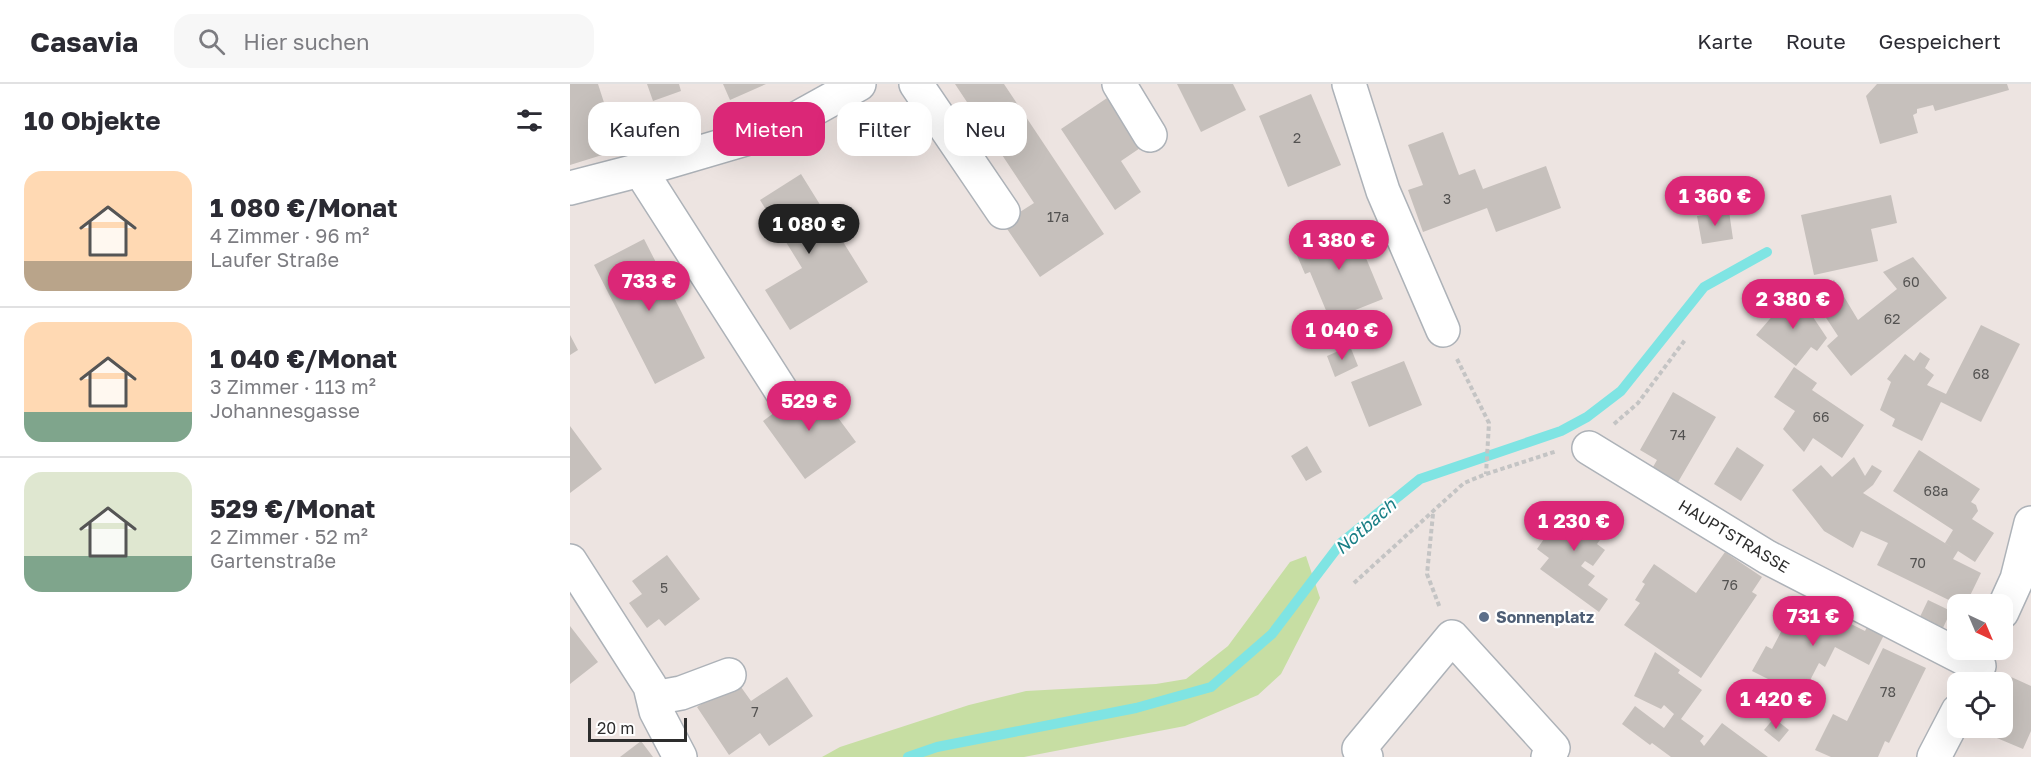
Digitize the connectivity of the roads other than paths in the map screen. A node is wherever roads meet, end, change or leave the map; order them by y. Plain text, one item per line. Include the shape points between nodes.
1 (859, 84) edge
2 (916, 84) edge
3 (1119, 84) edge
4 (1349, 84) edge
5 (1150, 135) dead end
6 (640, 170) junction
7 (570, 188) edge
8 (1003, 212) dead end
9 (1443, 330) road end
10 (782, 392) dead end
11 (1589, 448) road end
12 (2031, 523) edge
13 (570, 561) edge
14 (2010, 594) edge
15 (1979, 666) edge
16 (729, 675) dead end
17 (655, 705) junction
18 (1947, 732) edge
19 (680, 757) edge
20 (1366, 757) edge
21 (1548, 757) edge
22 (1934, 757) edge

1 - 6 street via 776,130
2 - 8 street
3 - 5 street
4 - 9 street via 1383,191
6 - 7 street
6 - 10 street
11 - 15 street, HAUPTSTRASSE via 1767,557
12 - 14 street
13 - 17 street via 650,686
16 - 17 street
17 - 19 street
18 - 22 street
20 - 21 street via 1359,748 1452,638 1553,748

